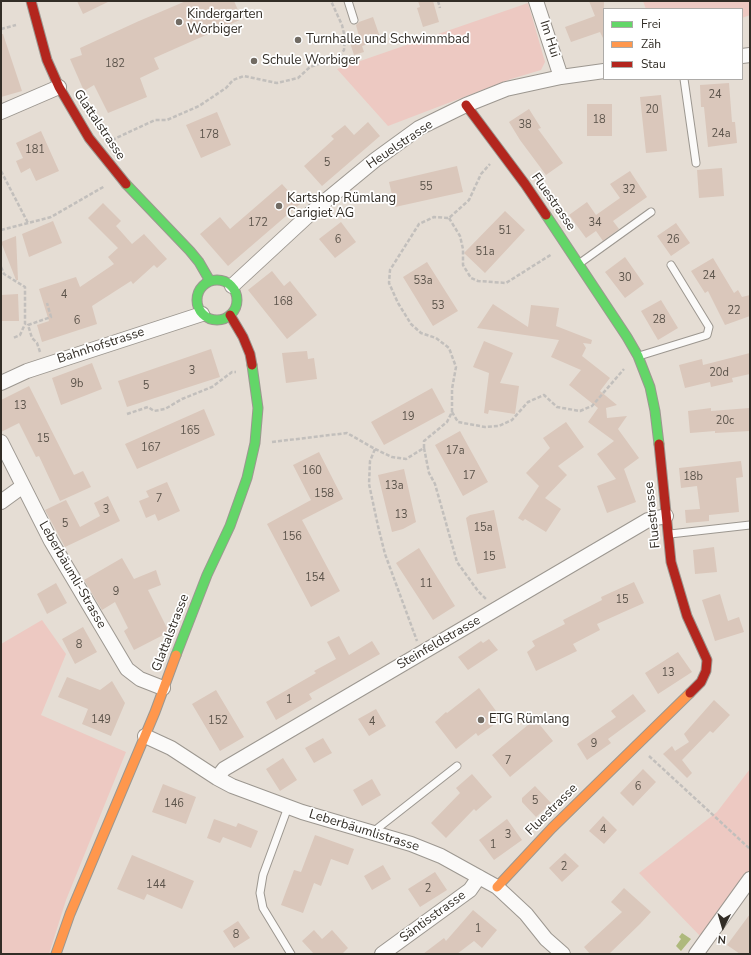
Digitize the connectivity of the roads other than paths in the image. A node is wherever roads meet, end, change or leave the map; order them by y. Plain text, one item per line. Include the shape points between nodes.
1 (31, 1) edge
2 (348, 1) edge
3 (536, 1) edge
4 (354, 20) dead end
5 (603, 71) edge
6 (561, 76) junction
7 (684, 80) edge
8 (59, 87) junction
9 (466, 105) junction
10 (1, 112) edge
11 (696, 163) dead end
12 (651, 212) dead end
13 (579, 264) junction
14 (671, 265) dead end
15 (210, 280) junction
16 (232, 286) junction
17 (202, 314) junction
18 (230, 315) junction
19 (638, 356) junction
20 (1, 383) edge
21 (1, 442) edge
22 (24, 486) junction
23 (1, 502) edge
24 (666, 516) junction
25 (750, 524) edge
26 (668, 534) junction
27 (163, 688) junction
28 (145, 736) junction
29 (457, 766) dead end
30 (217, 778) junction
31 (288, 807) junction
32 (375, 833) junction
33 (479, 877) junction
34 (497, 887) junction
35 (747, 887) edge
36 (546, 939) junction
37 (56, 954) edge
38 (291, 954) edge
39 (382, 954) edge
40 (553, 954) edge
41 (563, 954) edge
42 (696, 954) edge

1 - 8 street, Glattalstrasse via 47,60
2 - 4 lane
3 - 6 street, Im Hui
5 - 6 street, Heuelstrasse
6 - 9 street, Heuelstrasse via 506,89
7 - 11 lane
8 - 10 street
8 - 15 street, Glattalstrasse via 89,138 118,176 190,251
9 - 13 street, Fluestrasse
9 - 16 street, Heuelstrasse via 420,128 375,160 312,212
12 - 13 lane
13 - 19 street, Fluestrasse
14 - 19 lane via 709,327 707,335
15 - 16 street via 221,280
15 - 17 street via 202,285 197,295 198,308
16 - 18 street via 237,301
17 - 18 street via 213,320
17 - 20 street, Bahnhofstrasse via 27,371
18 - 27 street, Glattalstrasse via 250,354 258,408 255,443 247,478 230,526 207,575
19 - 24 street, Fluestrasse via 650,386 656,411
21 - 22 street, Leberbäumli-Strasse
22 - 23 street
22 - 27 street, Leberbäumli-Strasse via 51,541 127,668 140,679
24 - 26 street, Fluestrasse
24 - 30 street, Steinfeldstrasse via 648,520 224,769
25 - 26 lane
26 - 34 street, Fluestrasse via 671,562 679,592 706,660 706,671 701,682 529,851
27 - 28 street, Glattalstrasse
28 - 30 street, Leberbäumlistrasse via 172,748
28 - 37 street, Glattalstrasse via 70,914
29 - 32 lane
30 - 31 street, Leberbäumlistrasse
31 - 32 street, Leberbäumlistrasse
31 - 38 lane via 263,875 260,893 263,908
32 - 33 street, Leberbäumlistrasse via 442,856
33 - 34 street, Leberbäumlistrasse
33 - 39 street, Säntisstrasse via 470,890
34 - 36 street, Leberbäumlistrasse via 526,914
35 - 42 street
36 - 40 street
36 - 41 street, Leberbäumlistrasse

